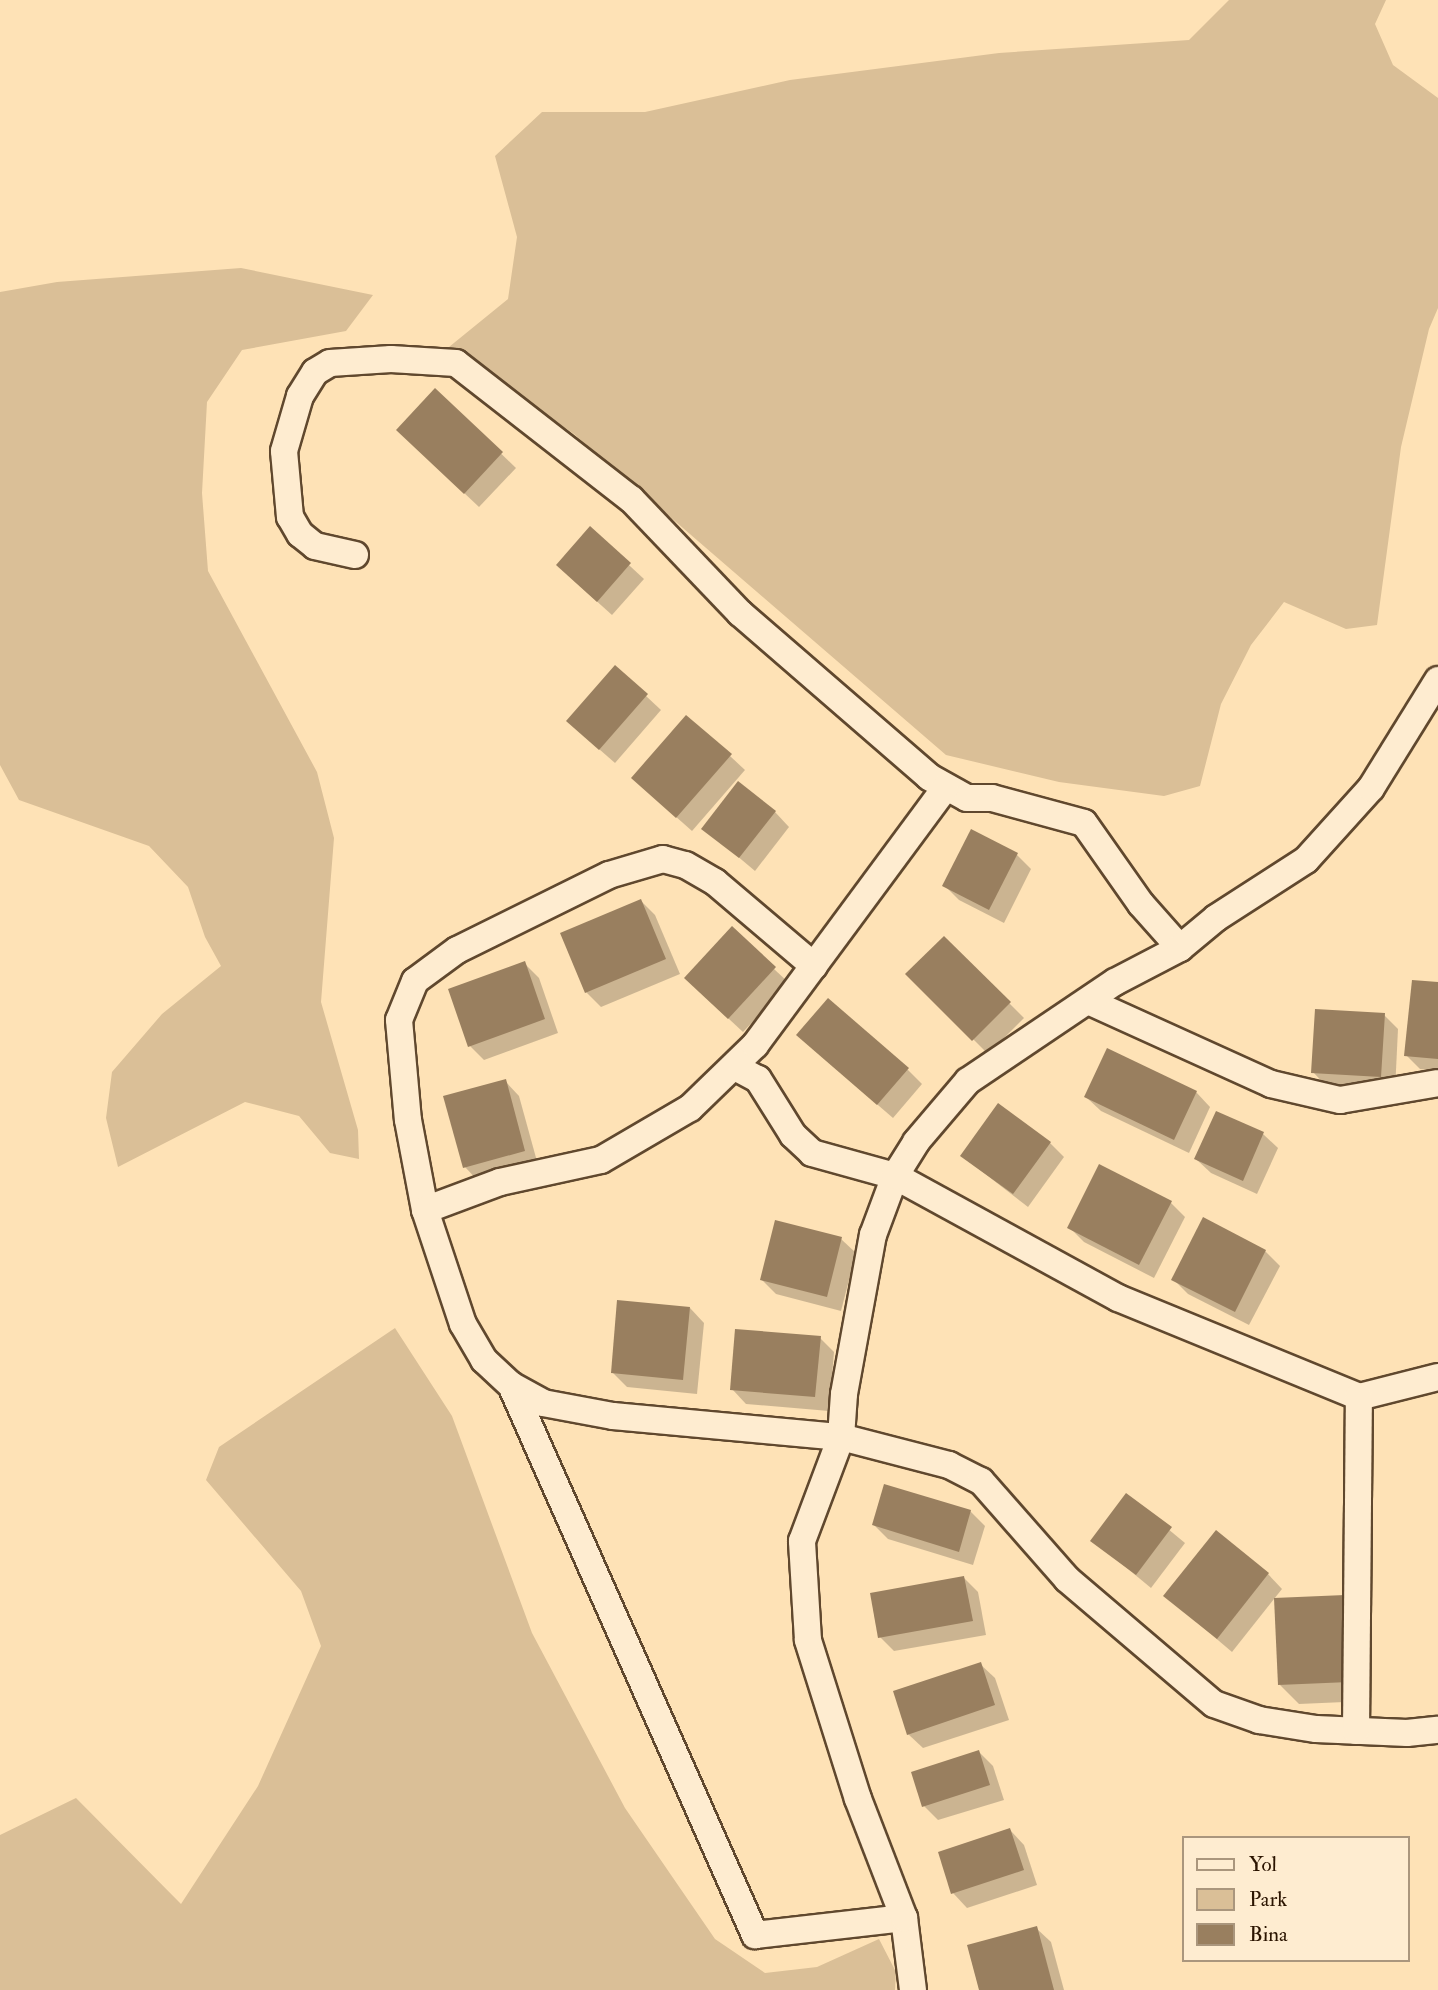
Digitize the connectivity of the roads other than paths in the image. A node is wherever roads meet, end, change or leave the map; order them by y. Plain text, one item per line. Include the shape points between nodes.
1 (355, 555) dead end
2 (1438, 680) edge
3 (945, 788) junction
4 (1180, 948) junction
5 (814, 966) junction
6 (1088, 1001) junction
7 (735, 1067) junction
8 (1438, 1083) edge
9 (895, 1176) junction
10 (425, 1210) junction
11 (1438, 1377) edge
12 (511, 1385) junction
13 (1359, 1397) junction
14 (841, 1437) junction
15 (1438, 1730) edge
16 (1356, 1731) junction
17 (904, 1918) junction
18 (912, 1990) edge

1 - 3 street via 315,546 300,534 290,517 284,451 300,396 315,372 330,363 391,359 456,363 631,499 824,690
2 - 4 street via 1371,788 1306,860 1216,918
3 - 4 street via 967,798 992,798 1084,823 1141,904
3 - 5 street
4 - 6 street
5 - 7 street
5 - 10 street via 715,882 663,859 609,875 425,969 407,994 400,1020 408,1119
6 - 8 street via 1271,1084 1340,1100
6 - 9 street via 968,1081 916,1142
7 - 9 street via 758,1079 793,1135 812,1153
7 - 10 street via 662,1128 601,1160 500,1182
9 - 13 street via 1118,1298
9 - 14 street via 873,1235 844,1394
10 - 12 street via 463,1324 484,1360
11 - 13 street
12 - 14 street via 543,1403 613,1416
12 - 17 street via 755,1935
13 - 16 street
14 - 16 street via 949,1465 981,1481 1067,1580 1214,1704 1259,1720
14 - 17 street via 802,1541 808,1640 858,1798
15 - 16 street
17 - 18 street

